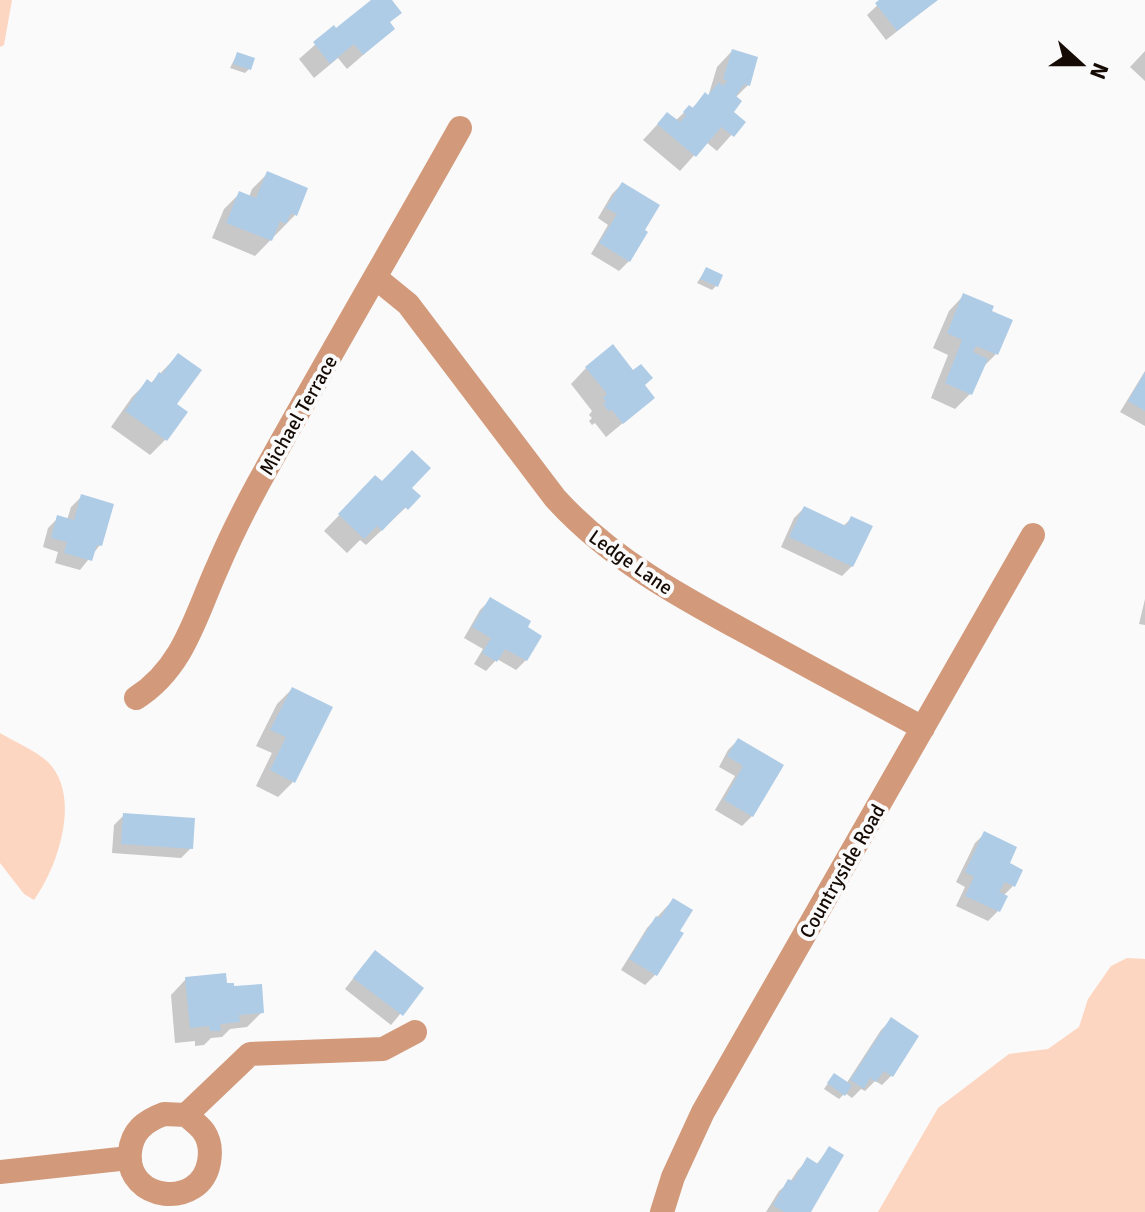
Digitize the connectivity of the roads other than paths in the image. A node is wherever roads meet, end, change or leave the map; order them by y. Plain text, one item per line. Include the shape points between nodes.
1 (460, 128) dead end
2 (376, 278) junction
3 (1033, 535) dead end
4 (136, 698) dead end
5 (923, 728) junction
6 (415, 1032) dead end
7 (186, 1115) junction
8 (129, 1158) junction
9 (0, 1172) edge
10 (662, 1212) edge

1 - 2 street, Michael Terrace
2 - 4 street, Michael Terrace via 257,486 181,651 152,689
2 - 5 street, Ledge Lane via 408,304 555,498 604,546 681,597
3 - 5 street, Countryside Road
5 - 10 street, Countryside Road via 703,1112
6 - 7 street via 383,1049 250,1054
7 - 8 street via 147,1120 137,1130
7 - 8 street via 203,1131 211,1154 204,1177 190,1190 176,1195 152,1192 132,1172
8 - 9 street

